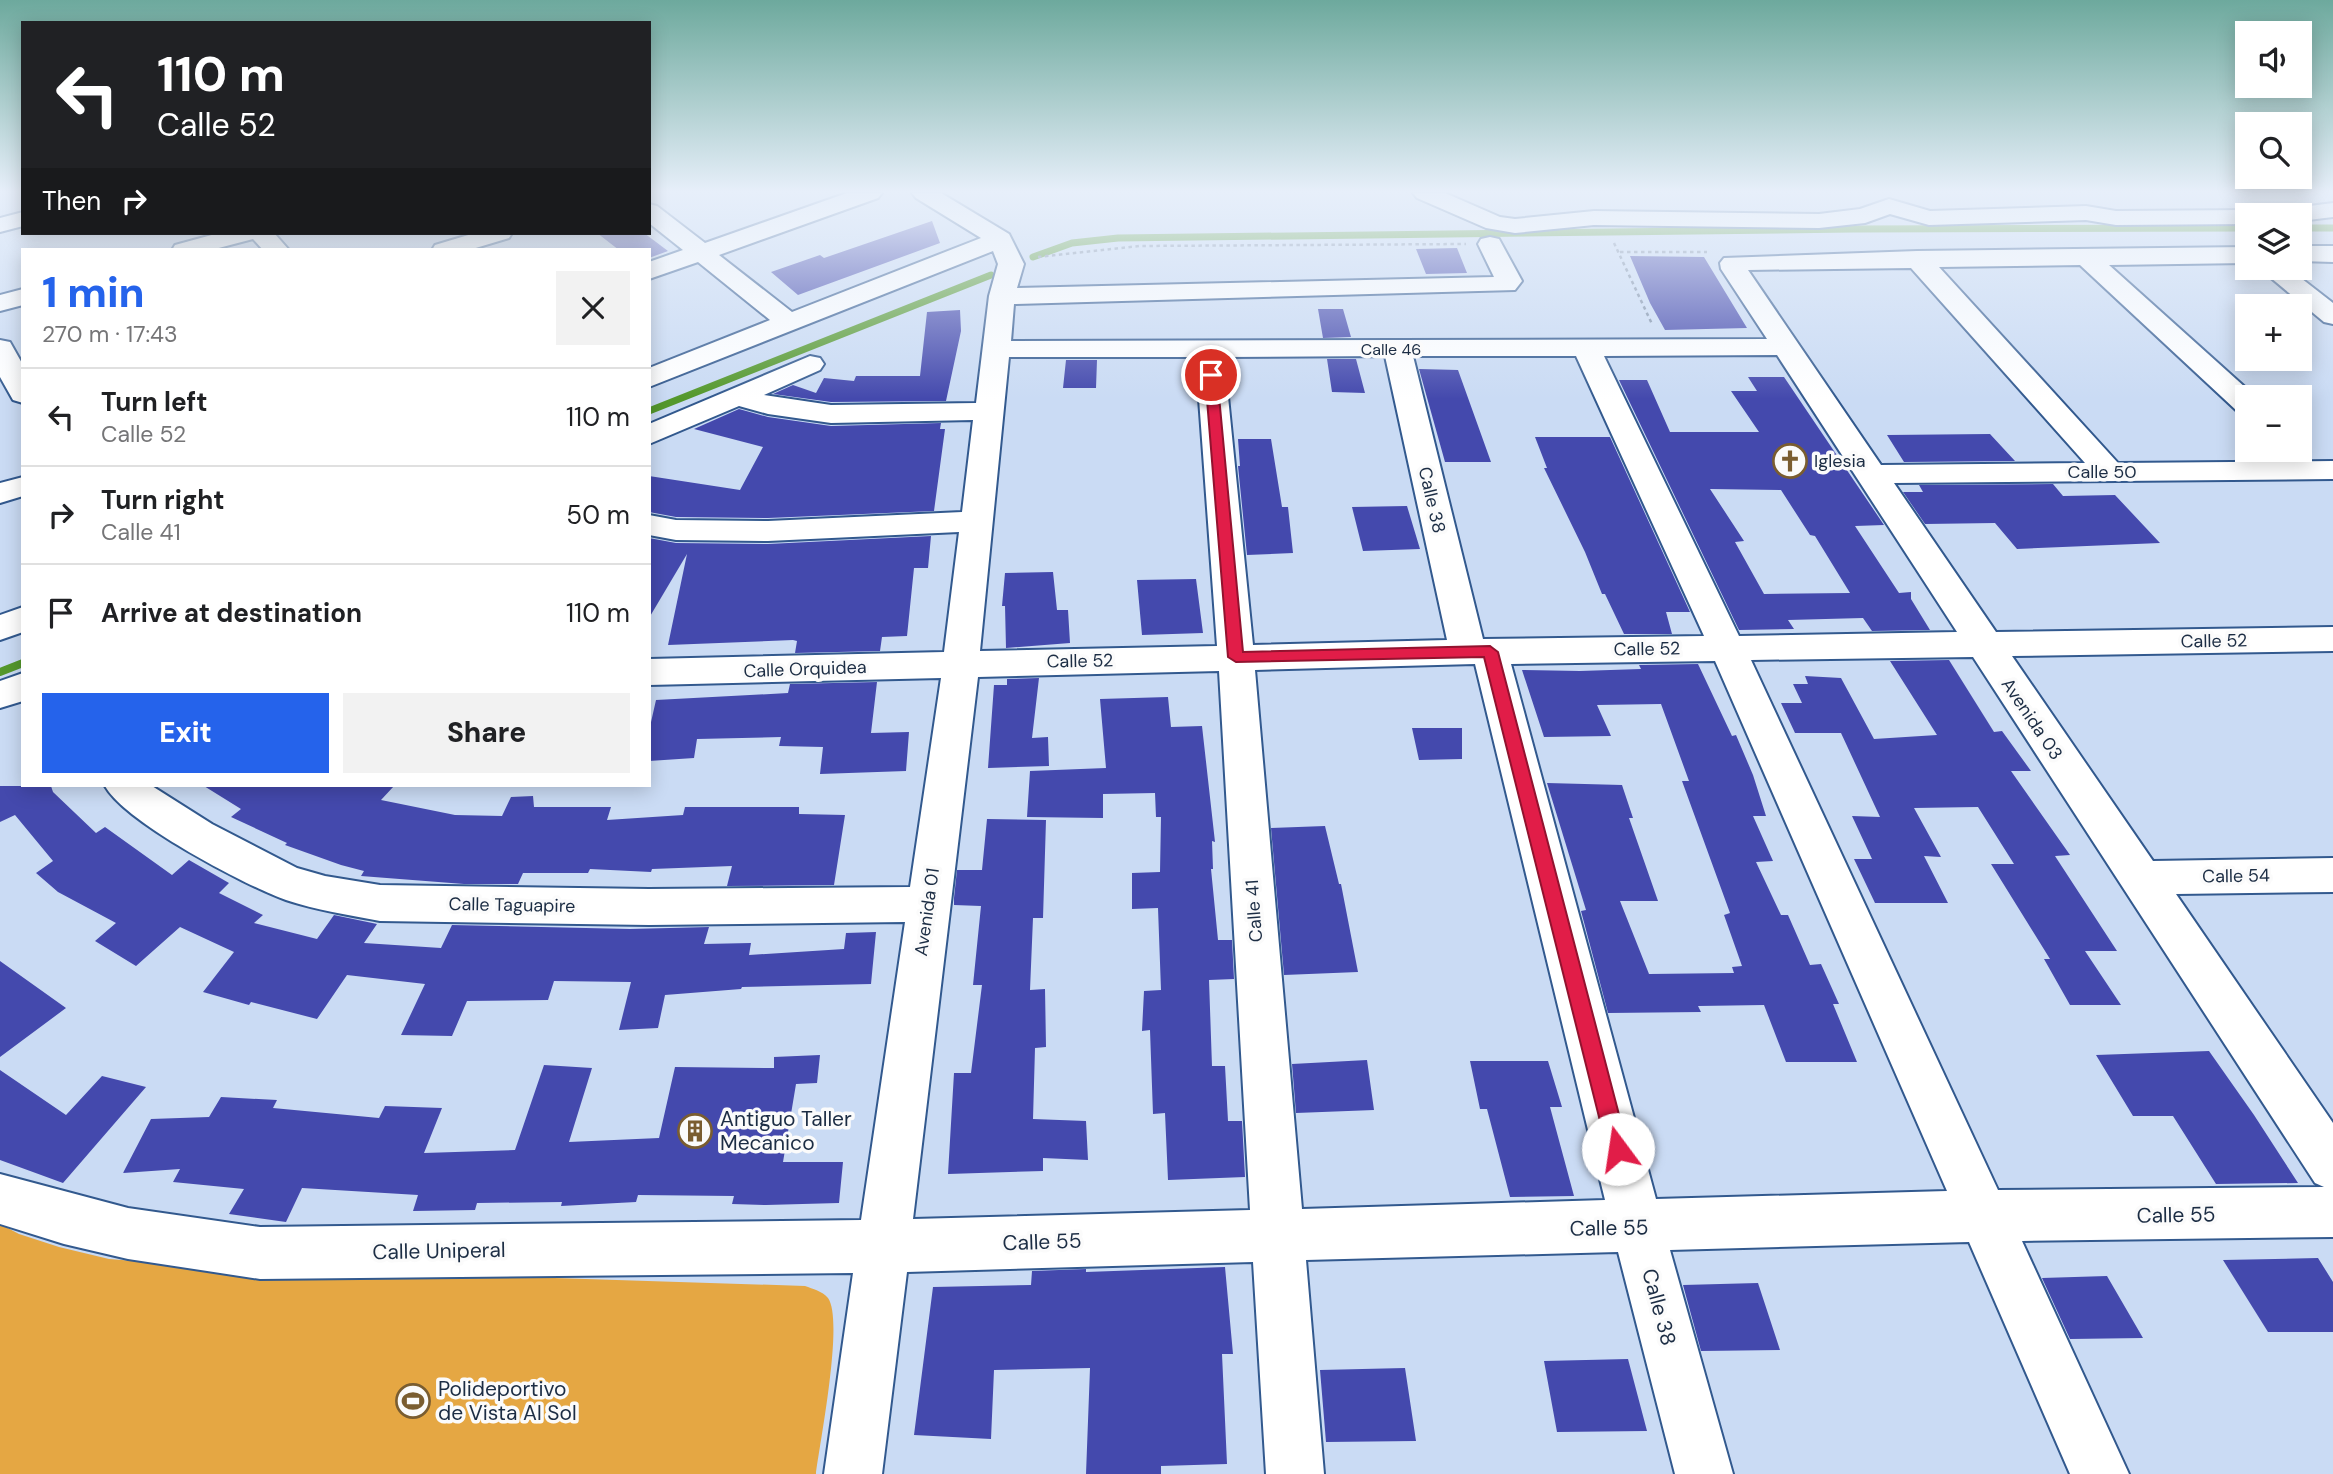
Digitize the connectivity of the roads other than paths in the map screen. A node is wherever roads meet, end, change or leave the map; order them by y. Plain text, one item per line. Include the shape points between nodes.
1 (677, 262) edge
2 (715, 262) edge
3 (968, 262) edge
4 (1008, 262) edge
5 (1499, 262) edge
6 (1844, 262) edge
7 (1920, 262) edge
8 (2091, 262) edge
9 (651, 270) edge
10 (2287, 280) edge
11 (1002, 296) junction
12 (21, 298) edge
13 (0, 303) edge
14 (2333, 316) edge
15 (790, 323) junction
16 (1786, 347) junction
17 (0, 348) edge
18 (1209, 348) junction
19 (1586, 348) junction
20 (996, 349) junction
21 (1396, 349) junction
22 (810, 364) dead end
23 (651, 377) edge
24 (16, 387) edge
25 (2235, 394) edge
26 (738, 397) junction
27 (990, 411) junction
28 (651, 434) edge
29 (2315, 463) edge
30 (2110, 472) junction
31 (1871, 474) junction
32 (21, 487) edge
33 (0, 494) edge
34 (976, 521) junction
35 (651, 525) edge
36 (21, 620) edge
37 (0, 628) edge
38 (2333, 639) edge
39 (1982, 643) junction
40 (1727, 648) junction
41 (1479, 652) junction
42 (1236, 657) junction
43 (961, 664) junction
44 (651, 672) edge
45 (21, 687) edge
46 (0, 695) edge
47 (126, 787) edge
48 (2333, 874) edge
49 (2138, 878) junction
50 (928, 904) junction
51 (2333, 1166) edge
52 (0, 1199) edge
53 (2333, 1212) edge
54 (1983, 1218) junction
55 (1638, 1228) junction
56 (1277, 1235) junction
57 (885, 1246) junction
58 (853, 1474) edge
59 (1295, 1474) edge
60 (1704, 1474) edge
61 (2100, 1474) edge

1 - 9 street
2 - 15 street
3 - 15 street
4 - 11 street, Avenida 01
5 - 11 street via 1509,281 1506,284
6 - 16 street, Avenida 03 via 1733,266
7 - 30 street
8 - 25 street
10 - 14 street
11 - 20 street, Avenida 01
12 - 13 street
15 - 23 street
16 - 19 street, Calle 46
16 - 31 street, Avenida 03
17 - 24 street
18 - 20 street, Calle 46
18 - 21 street, Calle 46
18 - 42 street, Calle 41
19 - 21 street, Calle 46
19 - 40 street
20 - 27 street, Avenida 01
21 - 41 street, Calle 38
22 - 26 street
26 - 27 street via 800,411 846,414
26 - 28 street
27 - 34 street, Avenida 01
29 - 30 street, Calle 50
30 - 31 street, Calle 50
31 - 39 street, Avenida 03
32 - 33 street
34 - 35 street via 768,531
34 - 43 street, Avenida 01
36 - 37 street
38 - 39 street, Calle 52
39 - 40 street, Calle 52
39 - 49 street, Avenida 03
40 - 41 street, Calle 52
40 - 54 street
41 - 42 street, Calle 52
41 - 55 street, Calle 38
42 - 43 street, Calle 52
42 - 56 street, Calle 41
43 - 44 street, Calle Orquidea
43 - 50 street, Avenida 01
45 - 46 street
47 - 50 street, Calle Taguapire via 172,822 271,876 304,888 380,903 649,907
48 - 49 street, Calle 54
49 - 51 street, Avenida 03
50 - 57 street, Avenida 01
52 - 57 street, Calle Uniperal via 116,1233 260,1253
53 - 54 street, Calle 55
54 - 55 street, Calle 55
54 - 61 street
55 - 56 street, Calle 55
55 - 60 street, Calle 38
56 - 57 street, Calle 55
56 - 59 street, Calle 41
57 - 58 street, Avenida 01

